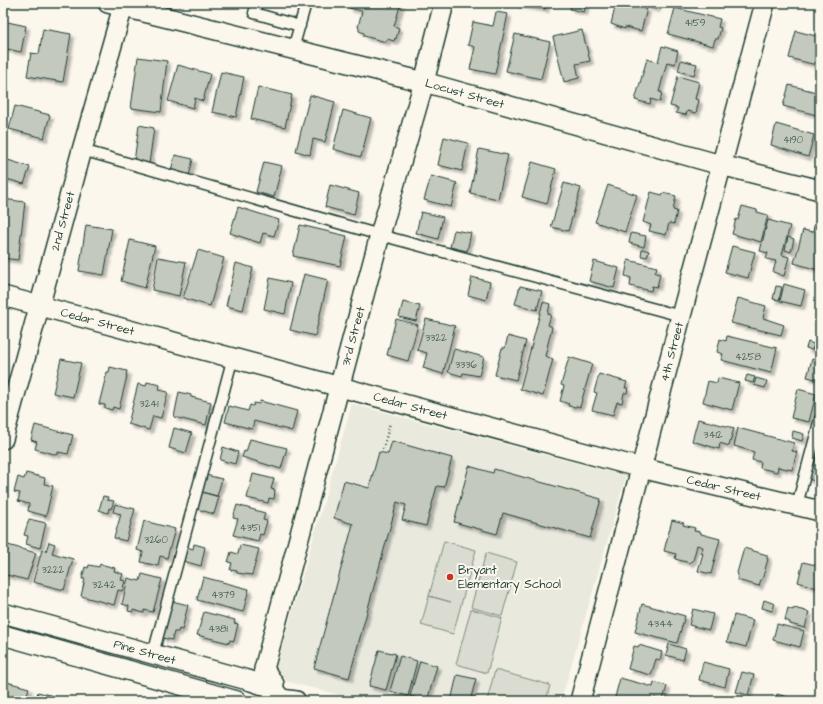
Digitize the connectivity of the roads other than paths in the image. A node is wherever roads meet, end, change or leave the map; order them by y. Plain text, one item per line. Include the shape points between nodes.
1 (257, 3) edge
2 (306, 3) edge
3 (444, 3) edge
4 (765, 3) edge
5 (119, 4) edge
6 (300, 26) junction
7 (293, 49) junction
8 (424, 82) junction
9 (82, 150) junction
10 (721, 165) junction
11 (820, 190) edge
12 (380, 235) junction
13 (3, 296) edge
14 (39, 306) junction
15 (680, 316) junction
16 (233, 357) junction
17 (339, 387) junction
18 (820, 419) edge
19 (3, 439) edge
20 (641, 468) junction
21 (797, 504) junction
22 (820, 511) edge
23 (3, 613) edge
24 (3, 635) edge
25 (153, 654) junction
26 (258, 675) junction
27 (280, 698) edge
28 (237, 701) edge
29 (246, 701) edge
30 (580, 701) edge

1 - 6 lane via 254,13
2 - 6 lane
3 - 8 street, 3rd Street
4 - 10 street, 4th Street
5 - 7 street, Locust Street
5 - 9 street, 2nd Street
6 - 7 lane
7 - 8 street, Locust Street
8 - 10 street, Locust Street
8 - 12 street, 3rd Street
9 - 12 lane
9 - 14 street, 2nd Street
10 - 11 street, Locust Street
10 - 15 street, 4th Street
12 - 15 lane
12 - 17 street, 3rd Street
13 - 14 street, Cedar Street
14 - 16 street, Cedar Street
14 - 19 street, 2nd Street
15 - 20 street, 4th Street
16 - 17 street, Cedar Street
16 - 25 lane
17 - 20 street, Cedar Street
17 - 26 street, 3rd Street
18 - 21 lane
20 - 21 street, Cedar Street
20 - 30 street, 4th Street
21 - 22 street, Cedar Street
23 - 25 street, Pine Street
24 - 28 street, Pine Street
25 - 26 street, Pine Street
26 - 27 street via 274,684
26 - 29 street, 3rd Street

